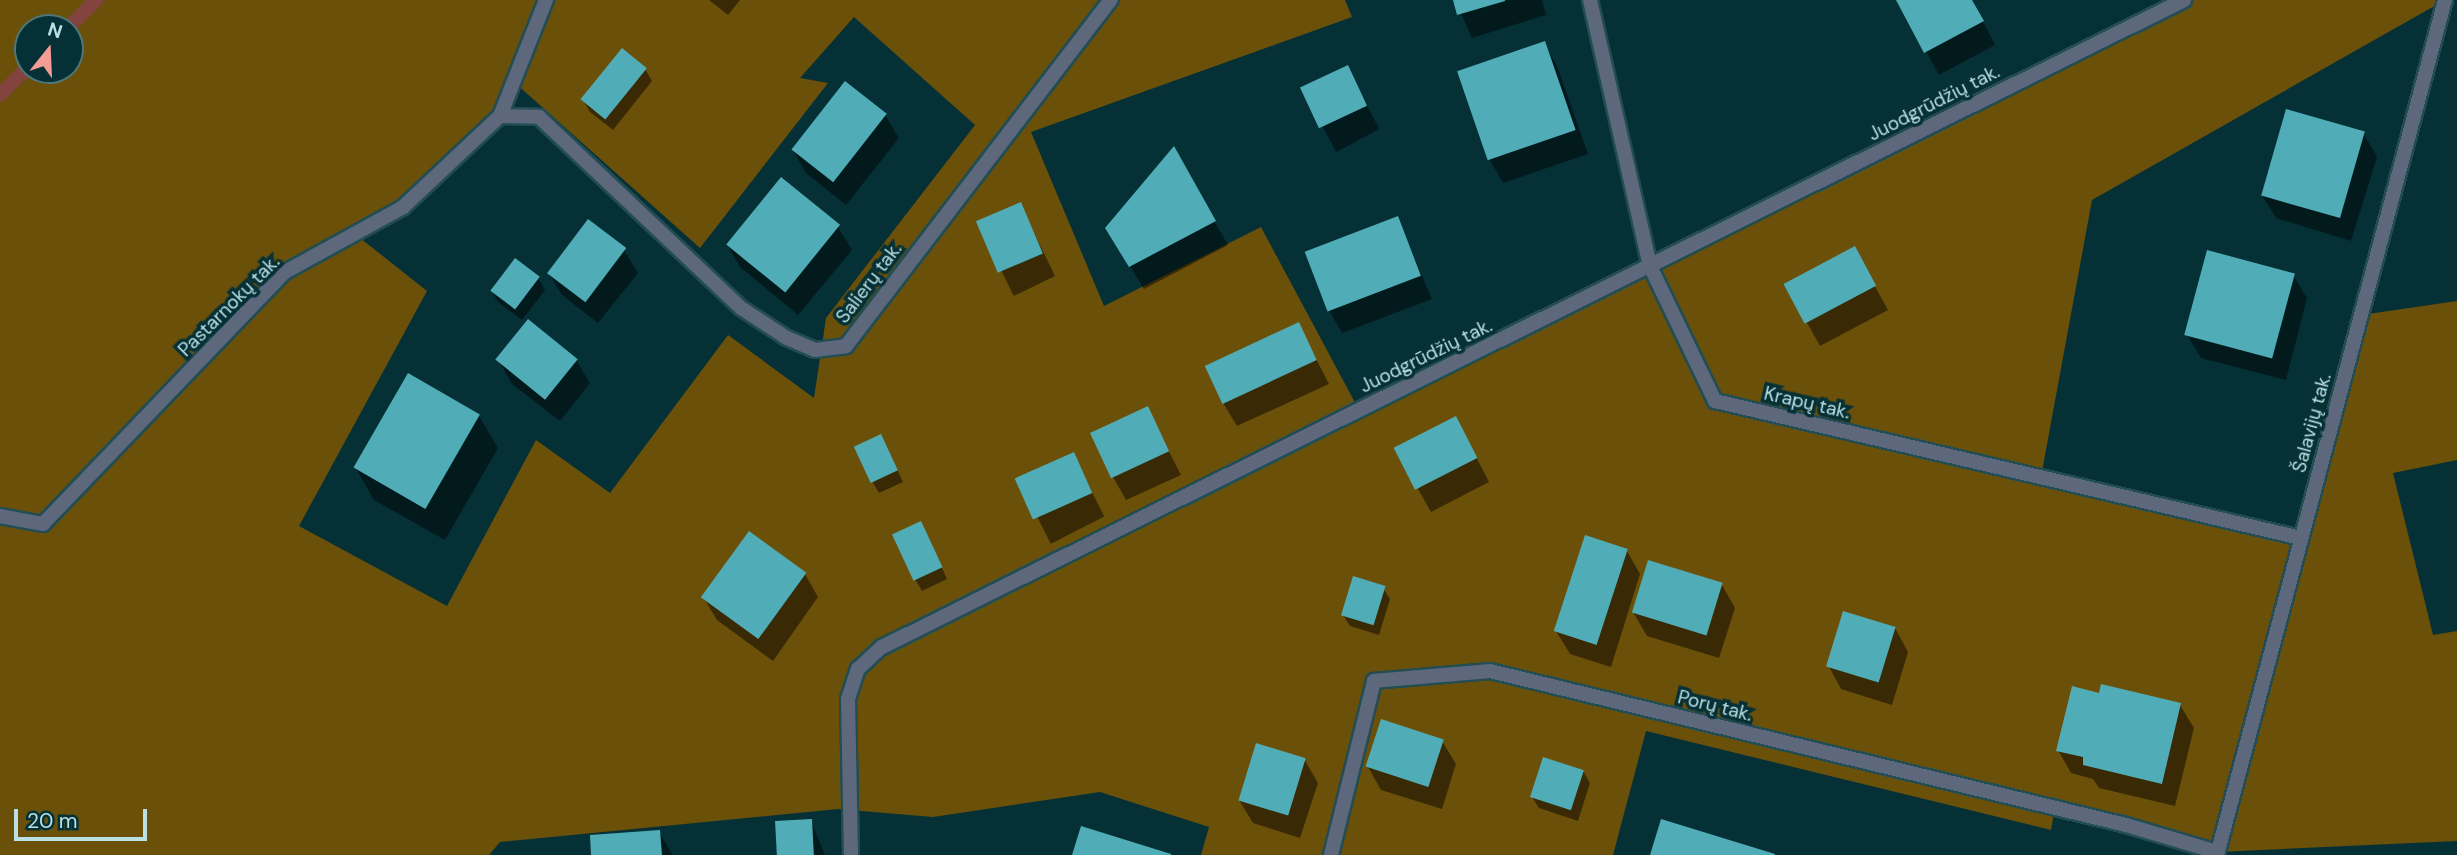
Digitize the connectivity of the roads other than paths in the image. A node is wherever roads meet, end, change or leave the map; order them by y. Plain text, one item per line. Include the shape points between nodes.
1 (546, 0) edge
2 (1111, 0) edge
3 (1590, 0) edge
4 (2184, 0) edge
5 (2445, 0) edge
6 (500, 116) junction
7 (1650, 266) junction
8 (0, 516) edge
9 (2301, 538) junction
10 (2217, 853) edge
11 (851, 855) edge
12 (1331, 855) edge

1 - 6 street, Pastarnokų tak.
2 - 6 street, Salierų tak. via 846,345 815,350 752,315 539,117
3 - 7 street, Krapų tak.
4 - 7 street, Juodgrūdžių tak.
5 - 9 street, Šalavijų tak.
6 - 8 street, Pastarnokų tak. via 403,207 285,272 43,524
7 - 9 street, Krapų tak. via 1715,401
7 - 11 street, Juodgrūdžių tak. via 882,647 858,669 848,699
9 - 10 street, Šalavijų tak.
10 - 12 street, Porų tak. via 2126,825 1490,671 1374,681

